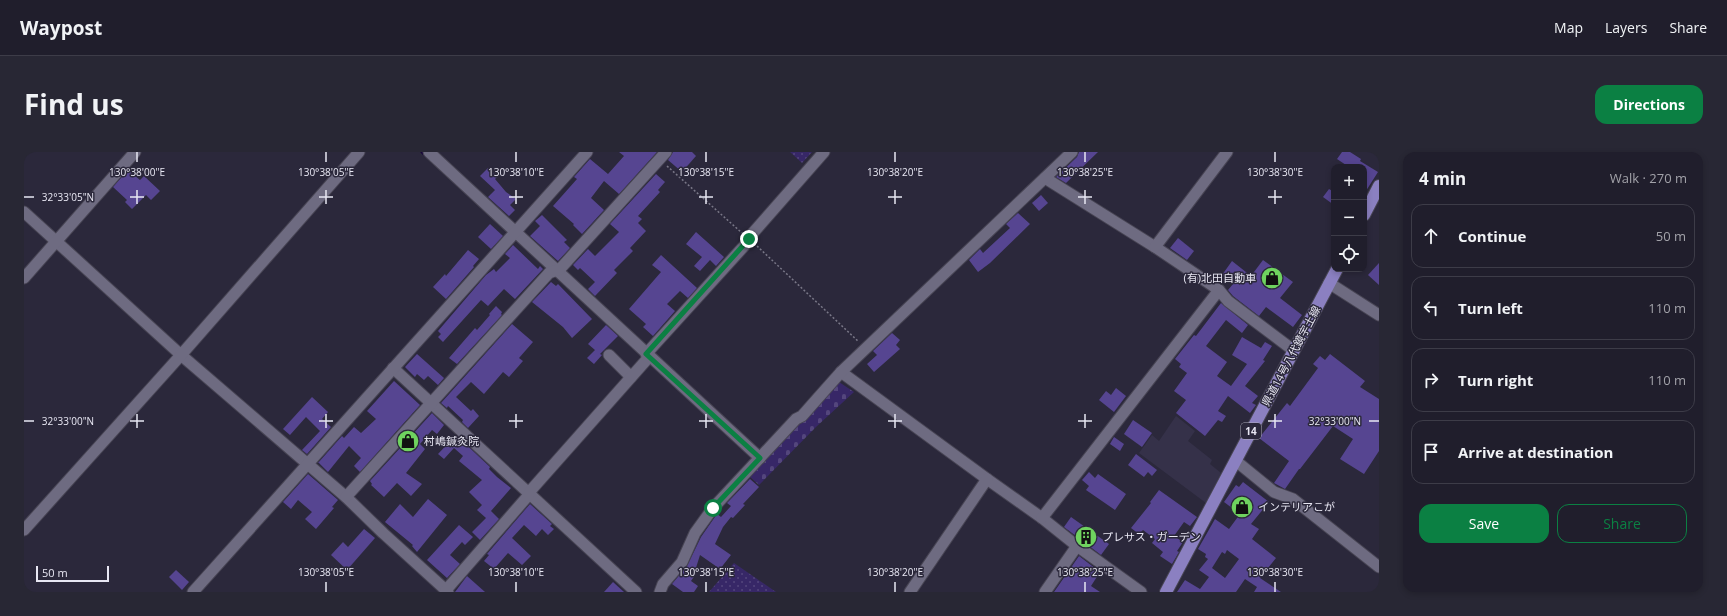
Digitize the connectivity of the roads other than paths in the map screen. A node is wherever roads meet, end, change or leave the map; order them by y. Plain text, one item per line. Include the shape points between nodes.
1 (136, 152) edge
2 (359, 152) edge
3 (429, 152) edge
4 (587, 152) edge
5 (824, 152) edge
6 (1072, 152) edge
7 (1227, 152) edge
8 (663, 155) edge
9 (1045, 178) junction
10 (1379, 186) edge
11 (1367, 210) edge
12 (24, 212) edge
13 (516, 232) junction
14 (56, 242) junction
15 (1155, 247) junction
16 (556, 271) junction
17 (1335, 272) edge
18 (24, 278) edge
19 (1329, 283) junction
20 (1218, 290) junction
21 (1379, 315) edge
22 (1293, 350) junction
23 (181, 355) junction
24 (609, 355) dead end
25 (648, 355) junction
26 (393, 368) junction
27 (841, 372) junction
28 (631, 377) junction
29 (430, 403) junction
30 (760, 458) junction
31 (1236, 461) junction
32 (308, 464) junction
33 (987, 479) junction
34 (530, 492) junction
35 (346, 497) junction
36 (1042, 518) junction
37 (24, 530) edge
38 (1077, 546) junction
39 (1379, 567) edge
40 (447, 591) edge
41 (193, 592) edge
42 (636, 592) edge
43 (660, 592) edge
44 (910, 592) edge
45 (1044, 592) edge
46 (1141, 592) edge
47 (1166, 592) edge

1 - 14 street
2 - 23 street
3 - 13 street
4 - 13 street
5 - 25 street
6 - 9 street
7 - 15 street
8 - 16 street
9 - 15 street
9 - 27 street
10 - 11 main road
12 - 14 street
13 - 16 street via 552,264
13 - 26 street
14 - 18 street
14 - 23 street
15 - 20 street
16 - 25 street
16 - 29 street via 549,273
17 - 19 main road, 県道14号八代鏡宇土線 / 14
19 - 21 street
19 - 22 main road, 県道14号八代鏡宇土線 / 14
20 - 22 street via 1228,301
20 - 36 street
22 - 31 main road, 県道14号八代鏡宇土線 / 14
23 - 32 street
23 - 37 street
24 - 28 street
25 - 28 street
25 - 30 street
26 - 29 street
26 - 32 street
27 - 30 street
27 - 33 street
28 - 34 street
29 - 34 street
29 - 35 street
30 - 43 street via 704,520 682,562 663,584
31 - 39 street via 1274,492 1293,499
31 - 47 main road, 県道14号八代鏡宇土線 / 14
32 - 35 street
32 - 41 street
33 - 36 street
33 - 44 street
34 - 40 street
34 - 42 street
35 - 40 street
36 - 38 street
38 - 45 street
38 - 46 street

